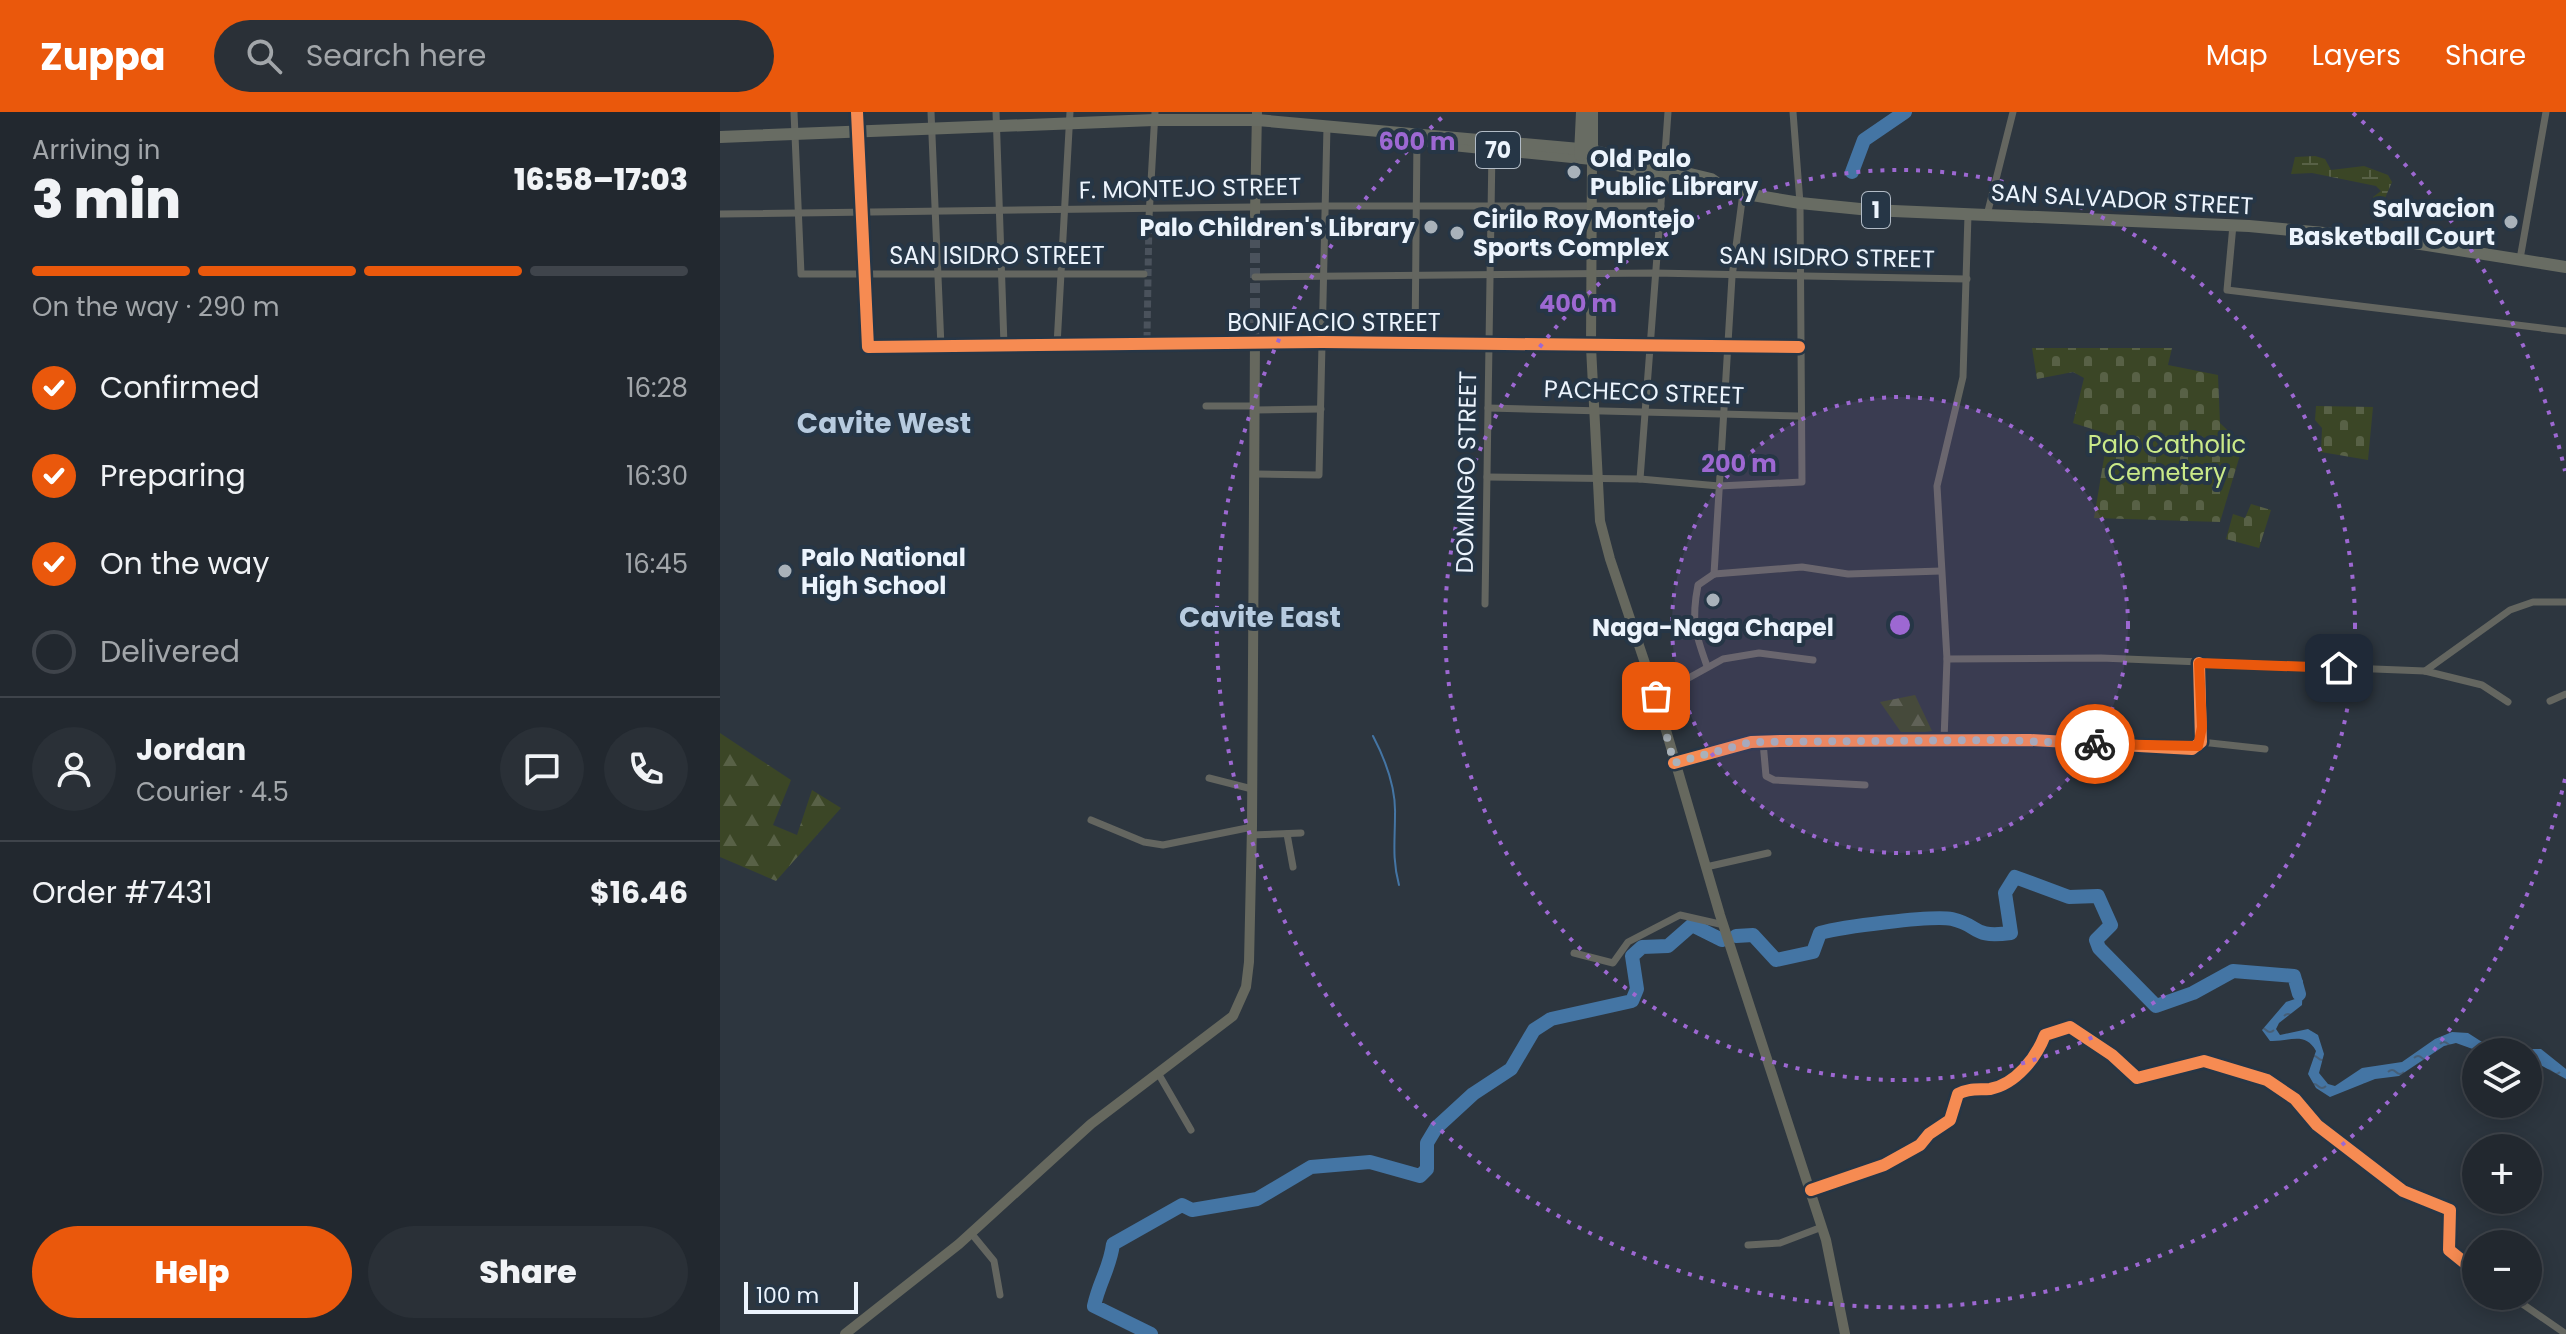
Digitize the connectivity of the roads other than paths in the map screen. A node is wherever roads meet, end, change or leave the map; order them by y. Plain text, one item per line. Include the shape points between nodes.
1 (794, 112) edge
2 (857, 112) edge
3 (931, 112) edge
4 (996, 112) edge
5 (1582, 112) edge
6 (1592, 112) edge
7 (1668, 112) edge
8 (1793, 112) edge
9 (2013, 112) edge
10 (2546, 112) edge
11 (1154, 116) edge
12 (1257, 116) edge
13 (1070, 118) edge
14 (996, 126) junction
15 (1327, 126) junction
16 (932, 128) junction
17 (858, 131) junction
18 (795, 136) junction
19 (1417, 136) junction
20 (720, 137) edge
21 (1492, 149) junction
22 (1586, 154) junction
23 (1663, 172) junction
24 (1743, 192) junction
25 (1800, 203) junction
26 (1325, 206) junction
27 (1592, 206) junction
28 (1661, 206) junction
29 (1490, 207) junction
30 (1414, 208) junction
31 (1063, 209) junction
32 (936, 210) junction
33 (999, 210) junction
34 (862, 212) junction
35 (1255, 212) junction
36 (799, 213) junction
37 (1149, 213) junction
38 (720, 214) edge
39 (1968, 215) junction
40 (1987, 215) junction
41 (2233, 225) junction
42 (2520, 259) junction
43 (2566, 267) edge
44 (1654, 273) junction
45 (938, 274) junction
46 (1001, 274) junction
47 (1144, 274) dead end
48 (863, 275) junction
49 (1061, 275) junction
50 (1324, 276) junction
51 (1414, 276) junction
52 (1590, 276) junction
53 (1255, 277) dead end
54 (1490, 277) junction
55 (1732, 277) junction
56 (1799, 277) junction
57 (1967, 279) junction
58 (2566, 331) edge
59 (1255, 340) junction
60 (1322, 342) junction
61 (1415, 343) junction
62 (1004, 345) junction
63 (1057, 345) junction
64 (1488, 346) junction
65 (941, 347) junction
66 (1591, 347) junction
67 (1650, 347) junction
68 (1727, 347) junction
69 (1799, 347) junction
70 (1206, 406) dead end
71 (1254, 408) junction
72 (1488, 408) junction
73 (1321, 409) junction
74 (1594, 410) junction
75 (1645, 413) junction
76 (1723, 414) junction
77 (1799, 416) junction
78 (1256, 474) junction
79 (1487, 477) junction
80 (1598, 479) junction
81 (1640, 479) junction
82 (1719, 486) junction
83 (1941, 571) junction
84 (1714, 574) junction
85 (2566, 602) edge
86 (1485, 604) dead end
87 (1947, 659) junction
88 (1813, 660) dead end
89 (2199, 663) junction
90 (1707, 666) junction
91 (2425, 671) junction
92 (2566, 694) edge
93 (1656, 696) junction
94 (2550, 701) dead end
95 (2508, 702) dead end
96 (1944, 740) junction
97 (1763, 742) junction
98 (2201, 742) junction
99 (2265, 749) dead end
100 (1674, 763) junction
101 (1209, 778) dead end
102 (1865, 785) dead end
103 (1252, 789) junction
104 (1091, 820) dead end
105 (1252, 831) junction
106 (1301, 833) dead end
107 (1287, 834) junction
108 (1768, 853) dead end
109 (1293, 867) dead end
110 (1706, 867) junction
111 (1726, 930) junction
112 (1574, 953) dead end
113 (1158, 1073) junction
114 (1191, 1130) dead end
115 (1811, 1190) junction
116 (1822, 1227) junction
117 (971, 1233) junction
118 (1748, 1245) dead end
119 (2462, 1261) edge
120 (1000, 1295) dead end
121 (2531, 1310) edge
122 (845, 1334) edge
123 (1845, 1334) edge
124 (2566, 1334) edge

1 - 18 street
2 - 17 street
3 - 16 street
4 - 14 street
5 - 22 highway
6 - 22 highway
7 - 23 street
8 - 25 street
9 - 40 street
10 - 42 street
11 - 12 highway, SAN SALVADOR STREET / 70
11 - 13 highway, SAN SALVADOR STREET / 70
11 - 37 street
12 - 15 highway, SAN SALVADOR STREET / 70
12 - 35 main road
13 - 14 highway, SAN SALVADOR STREET / 70
13 - 31 street
14 - 16 highway, SAN SALVADOR STREET / 70
14 - 33 street
15 - 19 highway, SAN SALVADOR STREET / 70
15 - 26 street
16 - 17 highway, SAN SALVADOR STREET / 70
16 - 32 street
17 - 18 highway, SAN SALVADOR STREET / 70
17 - 34 street
18 - 20 highway, SAN SALVADOR STREET / 70
18 - 36 street
19 - 21 highway, SAN SALVADOR STREET / 70 via 1433,143
19 - 22 highway, SAN SALVADOR STREET / 70
19 - 30 street
21 - 22 highway, SAN SALVADOR STREET / 70
21 - 29 street, DOMINGO STREET
22 - 23 highway, SAN SALVADOR STREET / 1
22 - 27 main road
23 - 24 highway, SAN SALVADOR STREET / 1 via 1711,179
23 - 28 street
24 - 25 highway, SAN SALVADOR STREET / 1
24 - 55 street
25 - 39 highway, SAN SALVADOR STREET / 1
25 - 56 street
26 - 30 street, F. MONTEJO STREET
26 - 35 street, F. MONTEJO STREET
26 - 50 street
27 - 28 street, F. MONTEJO STREET
27 - 29 street, F. MONTEJO STREET
27 - 52 main road
28 - 44 street
29 - 30 street, F. MONTEJO STREET
29 - 54 street, DOMINGO STREET
30 - 51 street
31 - 33 street, F. MONTEJO STREET
31 - 37 street, F. MONTEJO STREET
31 - 49 street
32 - 33 street, F. MONTEJO STREET
32 - 34 street, F. MONTEJO STREET
32 - 45 street
33 - 46 street
34 - 36 street, F. MONTEJO STREET
34 - 48 street
35 - 37 street, F. MONTEJO STREET
36 - 38 street, F. MONTEJO STREET
36 - 48 street, SAN ISIDRO STREET via 801,274
39 - 40 highway, SAN SALVADOR STREET / 1
39 - 57 street
40 - 41 highway, SAN SALVADOR STREET / 1
41 - 42 highway, SAN SALVADOR STREET / 1 via 2389,239
41 - 58 street via 2227,290
42 - 43 highway, SAN SALVADOR STREET / 1
44 - 52 street, SAN ISIDRO STREET
44 - 55 street, SAN ISIDRO STREET
44 - 67 street
45 - 46 street, SAN ISIDRO STREET
45 - 48 street, SAN ISIDRO STREET
45 - 65 street
46 - 49 street, SAN ISIDRO STREET
46 - 62 street
47 - 49 street, SAN ISIDRO STREET
48 - 65 street, BONIFACIO STREET via 868,347
49 - 63 street
50 - 51 street, SAN ISIDRO STREET
50 - 53 street, SAN ISIDRO STREET
50 - 60 street
51 - 54 street, SAN ISIDRO STREET
51 - 61 street
52 - 54 street, SAN ISIDRO STREET
52 - 66 main road
54 - 64 street, DOMINGO STREET
55 - 56 street, SAN ISIDRO STREET
55 - 68 street
56 - 57 street, SAN ISIDRO STREET
56 - 69 street
57 - 83 street via 1963,377 1937,486
59 - 60 street, BONIFACIO STREET
59 - 63 street, BONIFACIO STREET
59 - 71 main road
60 - 61 street, BONIFACIO STREET
60 - 73 street
61 - 64 street, BONIFACIO STREET
62 - 63 street, BONIFACIO STREET
62 - 65 street, BONIFACIO STREET
64 - 66 street, BONIFACIO STREET
64 - 72 street, DOMINGO STREET
66 - 67 street, BONIFACIO STREET
66 - 74 main road
67 - 68 street, BONIFACIO STREET
67 - 75 street
68 - 69 street, BONIFACIO STREET
68 - 76 street
69 - 77 street
70 - 71 street
71 - 73 street
71 - 78 main road
72 - 74 street, PACHECO STREET
72 - 79 street, DOMINGO STREET
73 - 78 street via 1319,475
74 - 75 street, PACHECO STREET
74 - 80 main road
75 - 76 street, PACHECO STREET
75 - 81 street
76 - 77 street, PACHECO STREET
76 - 82 street
77 - 82 street via 1802,482
78 - 103 main road
79 - 80 street
79 - 86 street, DOMINGO STREET
80 - 81 street
80 - 93 main road via 1600,521 1610,559
81 - 82 street
82 - 84 street
83 - 84 street via 1848,574 1802,567
83 - 87 street
84 - 90 street via 1698,585 1693,612 1692,627
85 - 91 street via 2533,602 2510,610
87 - 89 street
87 - 96 street
88 - 90 street via 1759,653
89 - 91 street
89 - 98 street
90 - 93 street
91 - 95 street via 2482,685
92 - 94 street
93 - 100 main road
96 - 97 street
96 - 98 street via 2192,749
97 - 100 street
97 - 102 street via 1766,776 1774,780
98 - 99 street
100 - 110 main road
101 - 103 street
103 - 105 main road
104 - 105 street via 1163,845
105 - 107 street
105 - 113 main road via 1246,987 1233,1016
106 - 107 street
107 - 109 street
108 - 110 street
110 - 111 main road
111 - 112 street via 1680,915 1628,942 1613,963
111 - 115 main road
113 - 114 street
113 - 117 main road via 1091,1124
115 - 116 main road
115 - 119 street via 1884,1165 1915,1148 1950,1120 1958,1094 2001,1087 2038,1052 2045,1035 2070,1027 2137,1078 2204,1061 2267,1080 2403,1191 2450,1210 2449,1250
116 - 118 street via 1780,1243
116 - 123 main road
117 - 120 street via 994,1261
117 - 122 main road
121 - 124 street

